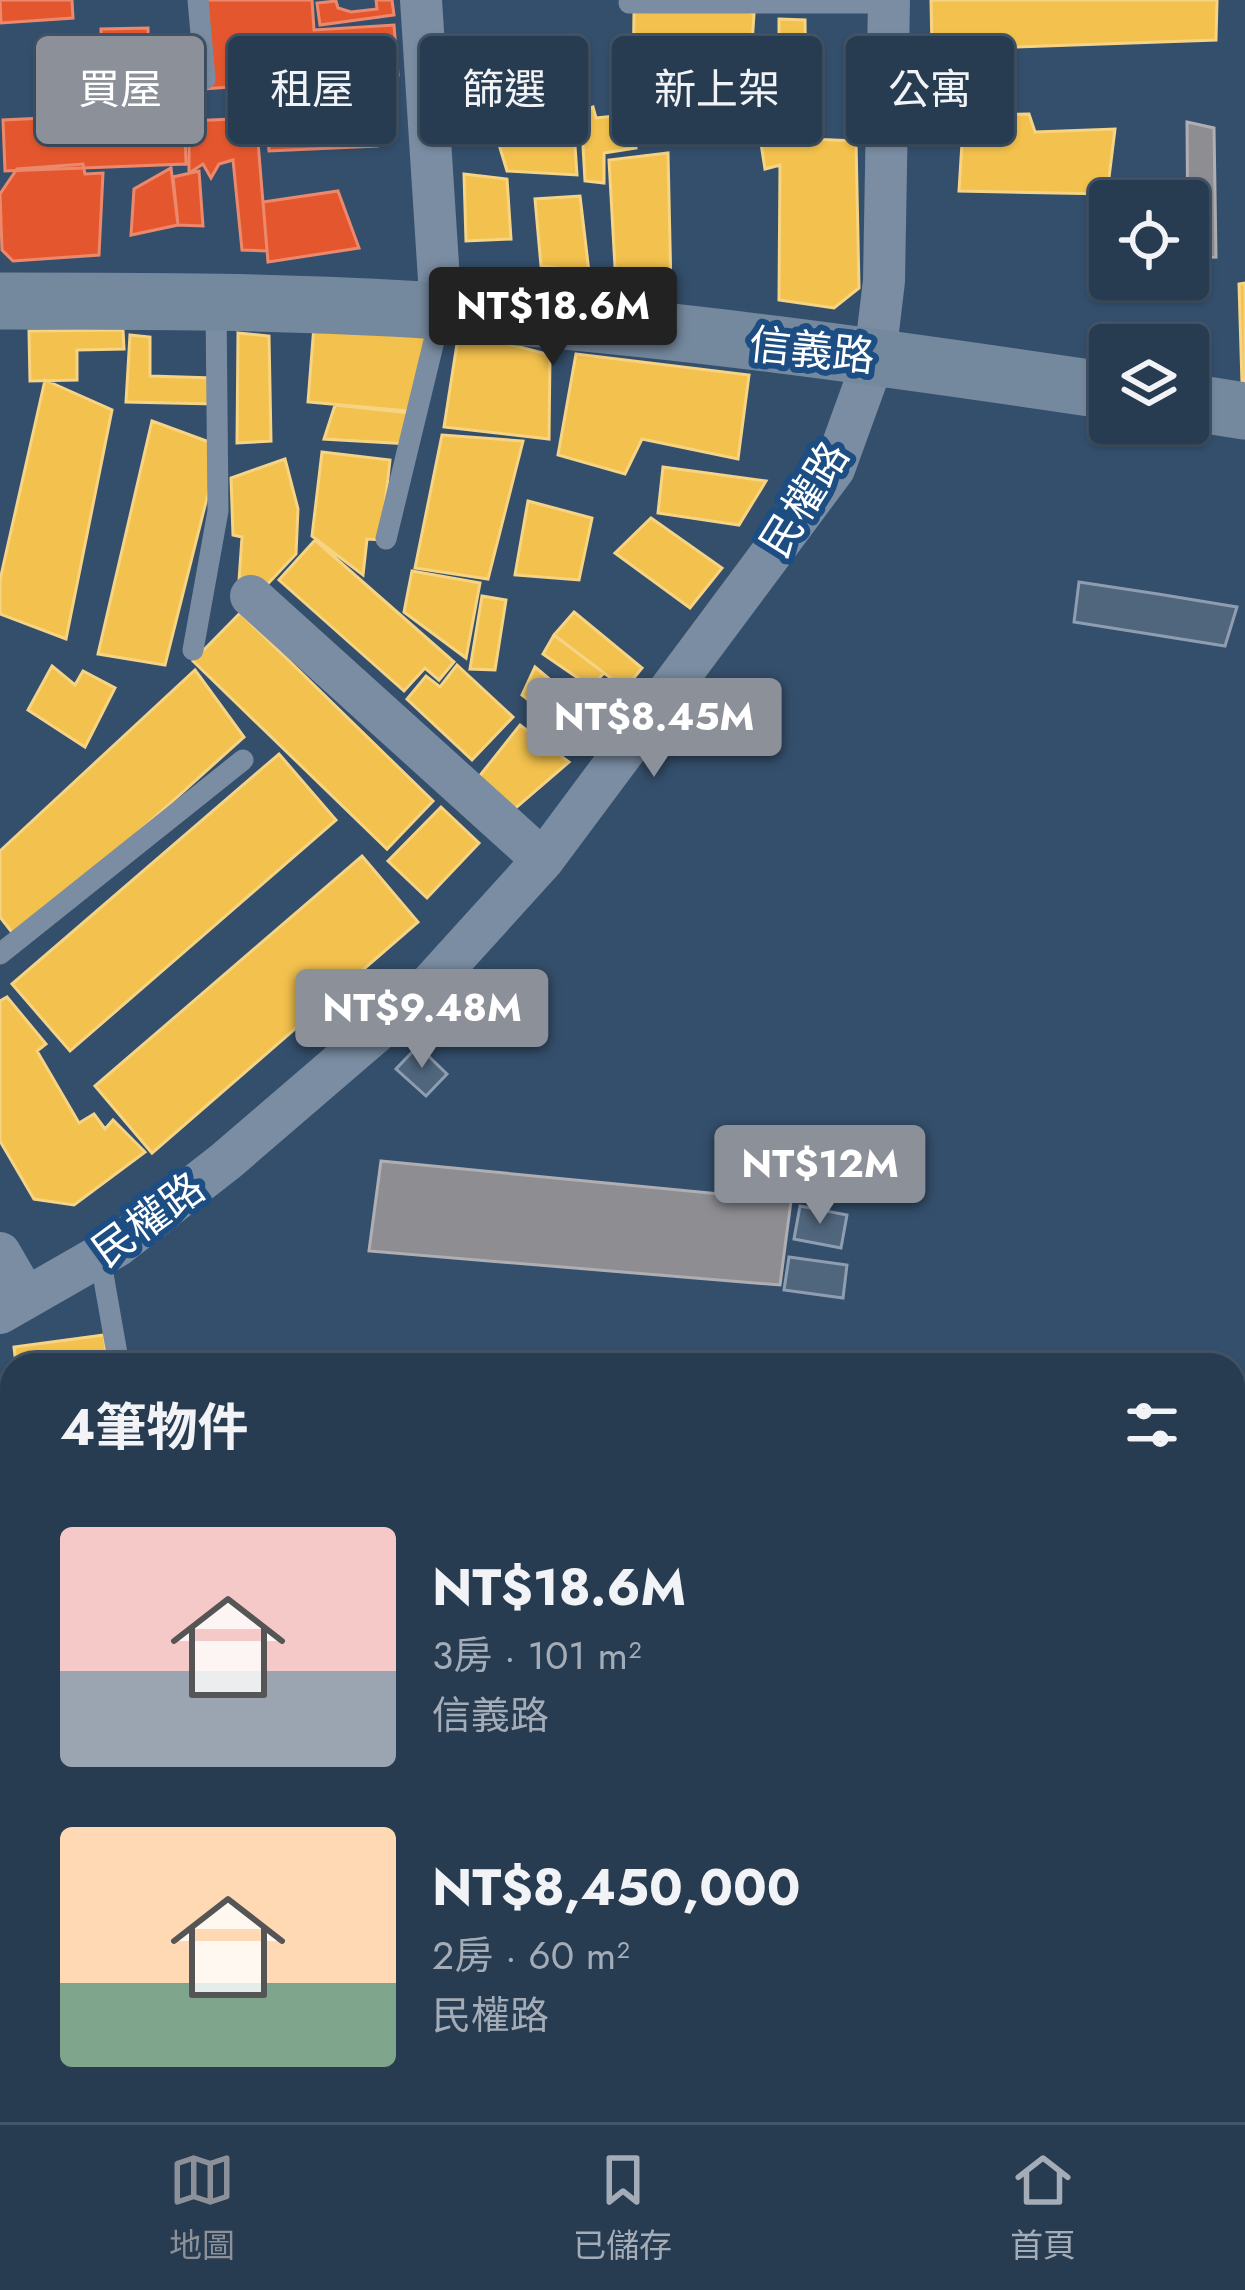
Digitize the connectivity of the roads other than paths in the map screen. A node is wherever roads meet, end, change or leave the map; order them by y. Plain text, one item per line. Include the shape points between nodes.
1 (198, 0) edge
2 (421, 0) edge
3 (889, 1) edge
4 (629, 3) edge
5 (205, 80) dead end
6 (0, 301) edge
7 (216, 301) junction
8 (441, 311) junction
9 (875, 356) junction
10 (1089, 388) edge
11 (1209, 405) edge
12 (1245, 411) edge
13 (386, 538) dead end
14 (251, 596) dead end
15 (193, 650) dead end
16 (243, 760) dead end
17 (543, 860) junction
18 (0, 954) edge
19 (0, 1252) edge
20 (100, 1257) junction
21 (13, 1305) edge
22 (117, 1353) edge

1 - 5 lane
2 - 8 street
3 - 4 lane
3 - 9 street, 民權路 via 884,281
6 - 7 street, 信義路
7 - 8 street, 信義路
7 - 15 lane via 218,511
8 - 9 street, 信義路
8 - 13 lane
9 - 10 street, 信義路
9 - 17 street, 民權路 via 834,469
11 - 12 street
14 - 17 street
16 - 18 lane
17 - 20 street, 民權路 via 426,989
19 - 21 street
20 - 21 street, 民權路
20 - 22 lane

